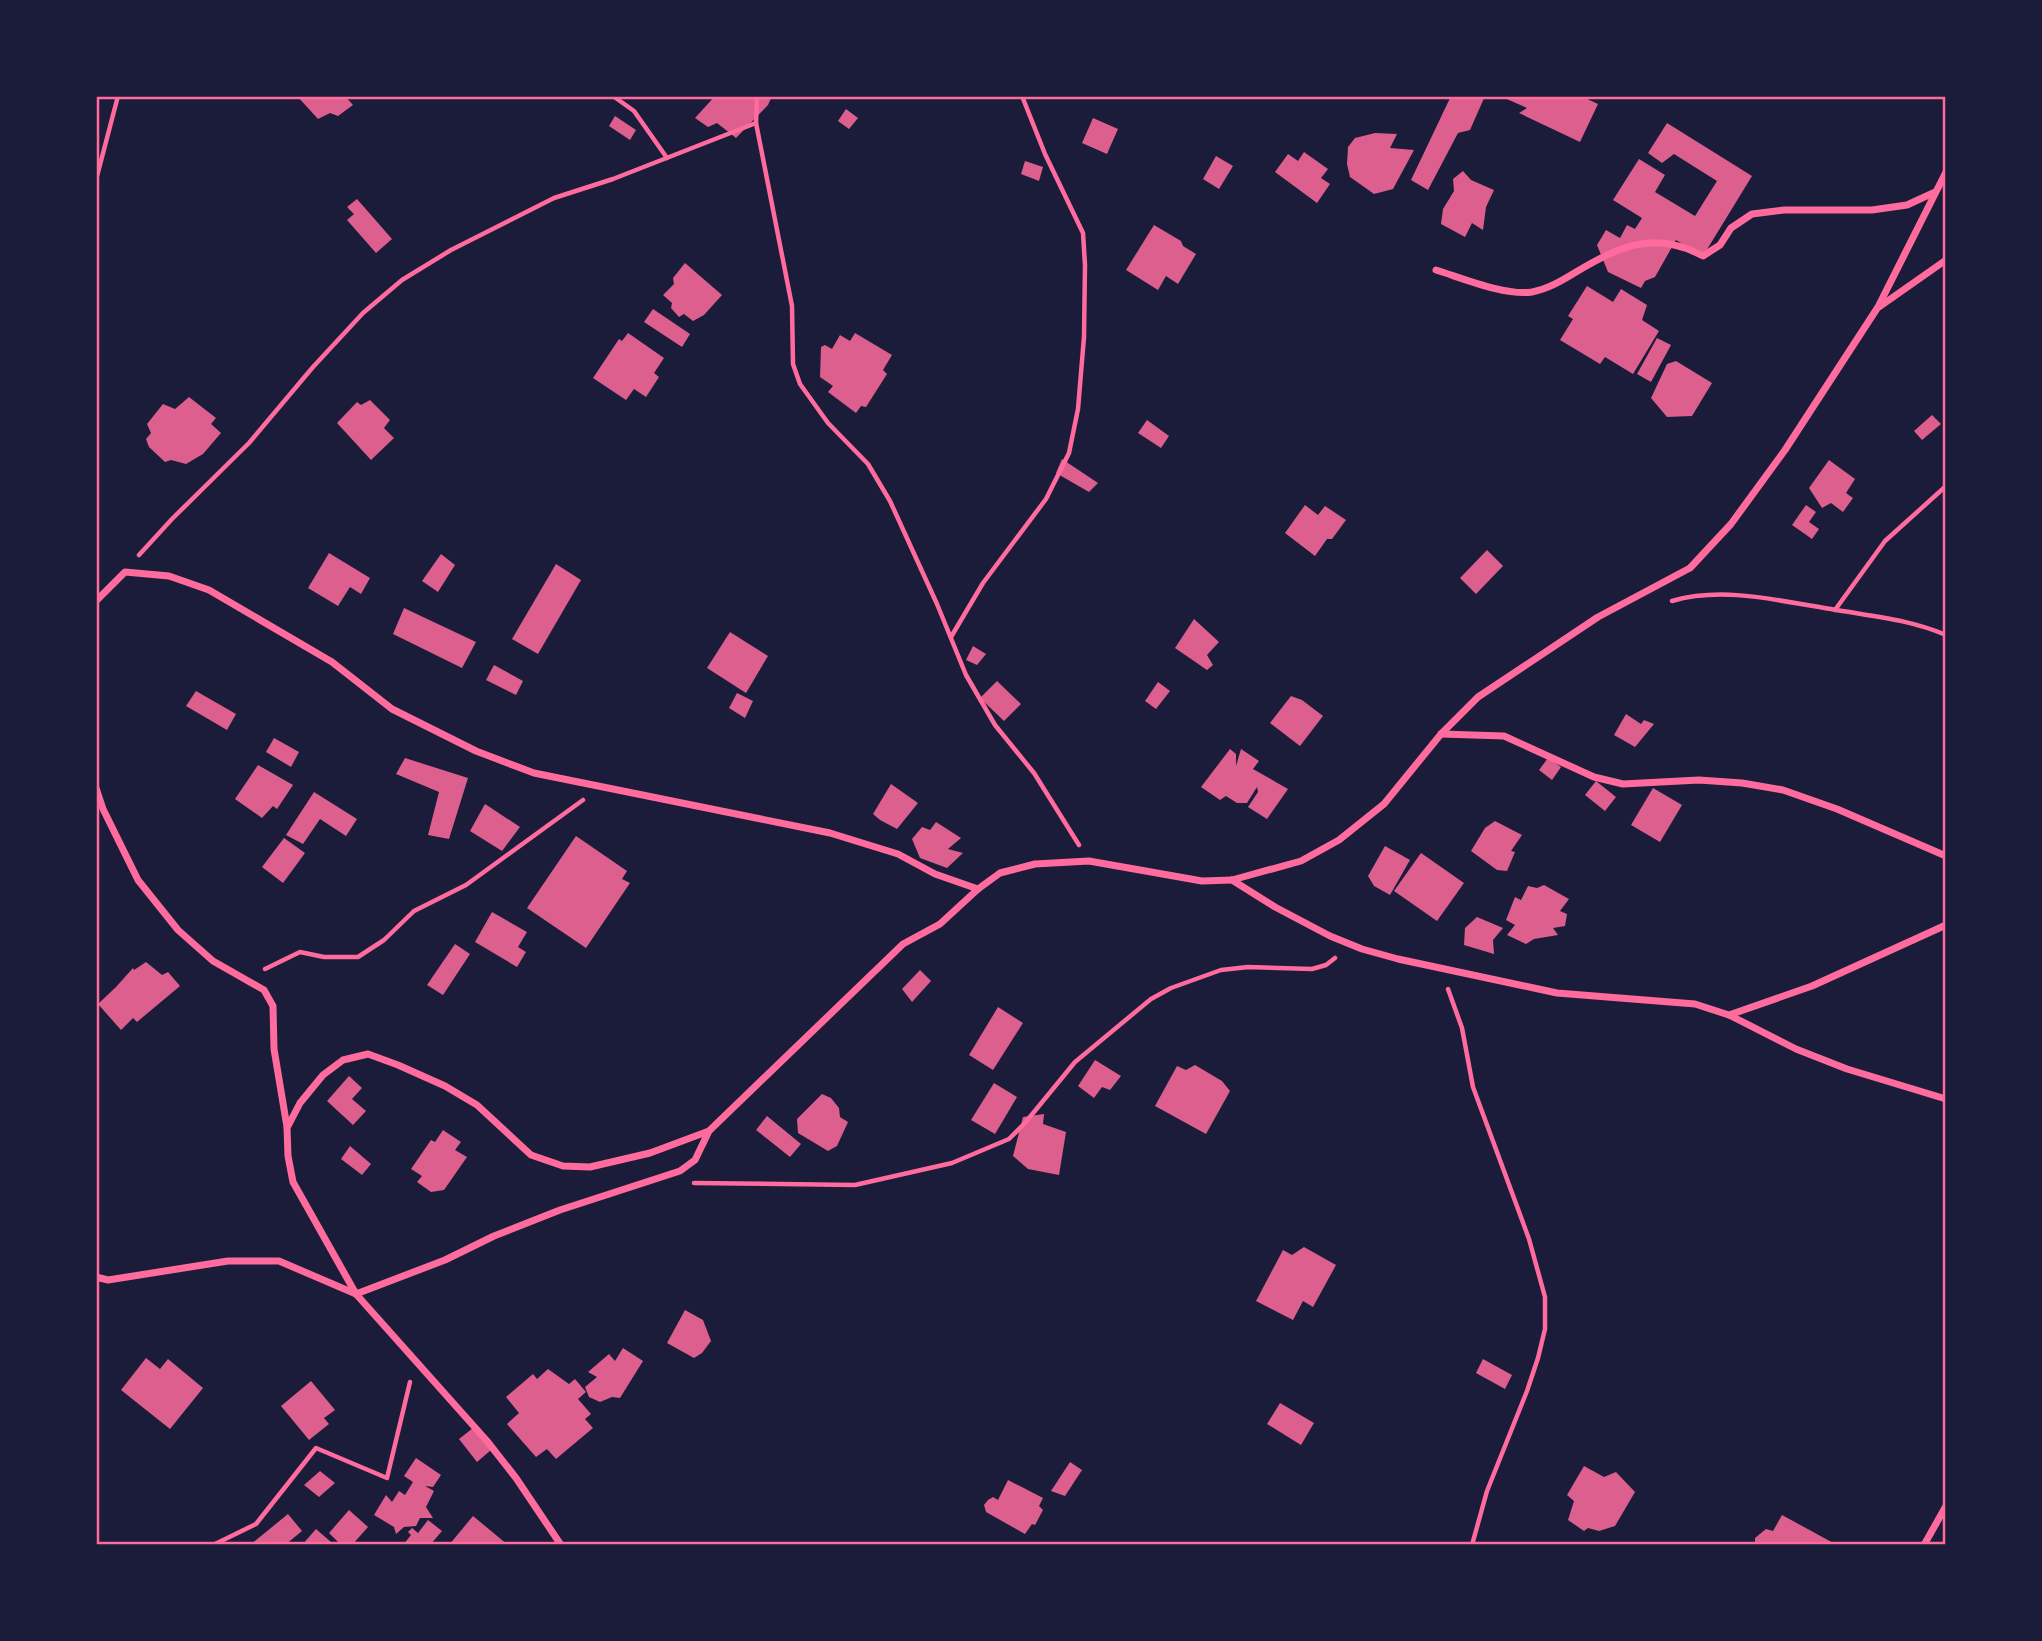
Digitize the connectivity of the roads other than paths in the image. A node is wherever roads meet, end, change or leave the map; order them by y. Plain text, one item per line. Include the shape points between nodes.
1 (1946, 172) edge
2 (1934, 192) junction
3 (1946, 260) edge
4 (1436, 270) dead end
5 (1878, 307) junction
6 (96, 601) edge
7 (1441, 734) junction
8 (96, 788) edge
9 (1946, 856) edge
10 (1232, 880) junction
11 (978, 889) junction
12 (1946, 925) edge
13 (1729, 1015) junction
14 (1946, 1100) edge
15 (287, 1128) junction
16 (709, 1131) junction
17 (96, 1277) edge
18 (356, 1294) junction
19 (1946, 1506) edge
20 (561, 1545) edge
21 (1924, 1545) edge

1 - 2 street
2 - 4 street via 1907,205 1872,210 1752,214 1703,256 1687,248 1639,243 1531,292
2 - 5 street
3 - 5 street
5 - 7 street via 1731,524 1690,568 1598,617 1478,697
6 - 11 street via 125,572 169,576 209,590 332,662 393,709 476,751 534,773 830,832 898,854
7 - 9 street via 1504,736 1594,777 1623,784 1699,780 1783,790
7 - 10 street via 1384,804 1339,840 1301,861
8 - 15 street via 138,880 178,930 213,961 264,990 273,1006 274,1049
10 - 11 street via 1202,881 1088,861 1035,864 1000,873
10 - 13 street via 1319,931 1363,949 1557,993 1695,1004
11 - 16 street via 940,924 903,944
12 - 13 street via 1812,986
13 - 14 street via 1847,1069
15 - 16 street via 323,1075 343,1060 368,1054 445,1086 477,1105 531,1155 564,1166 590,1167 650,1153
15 - 18 street via 293,1182
16 - 18 street via 695,1160 680,1171 560,1210
17 - 18 street via 108,1280 228,1261 279,1261
18 - 20 street via 516,1478
19 - 21 street

